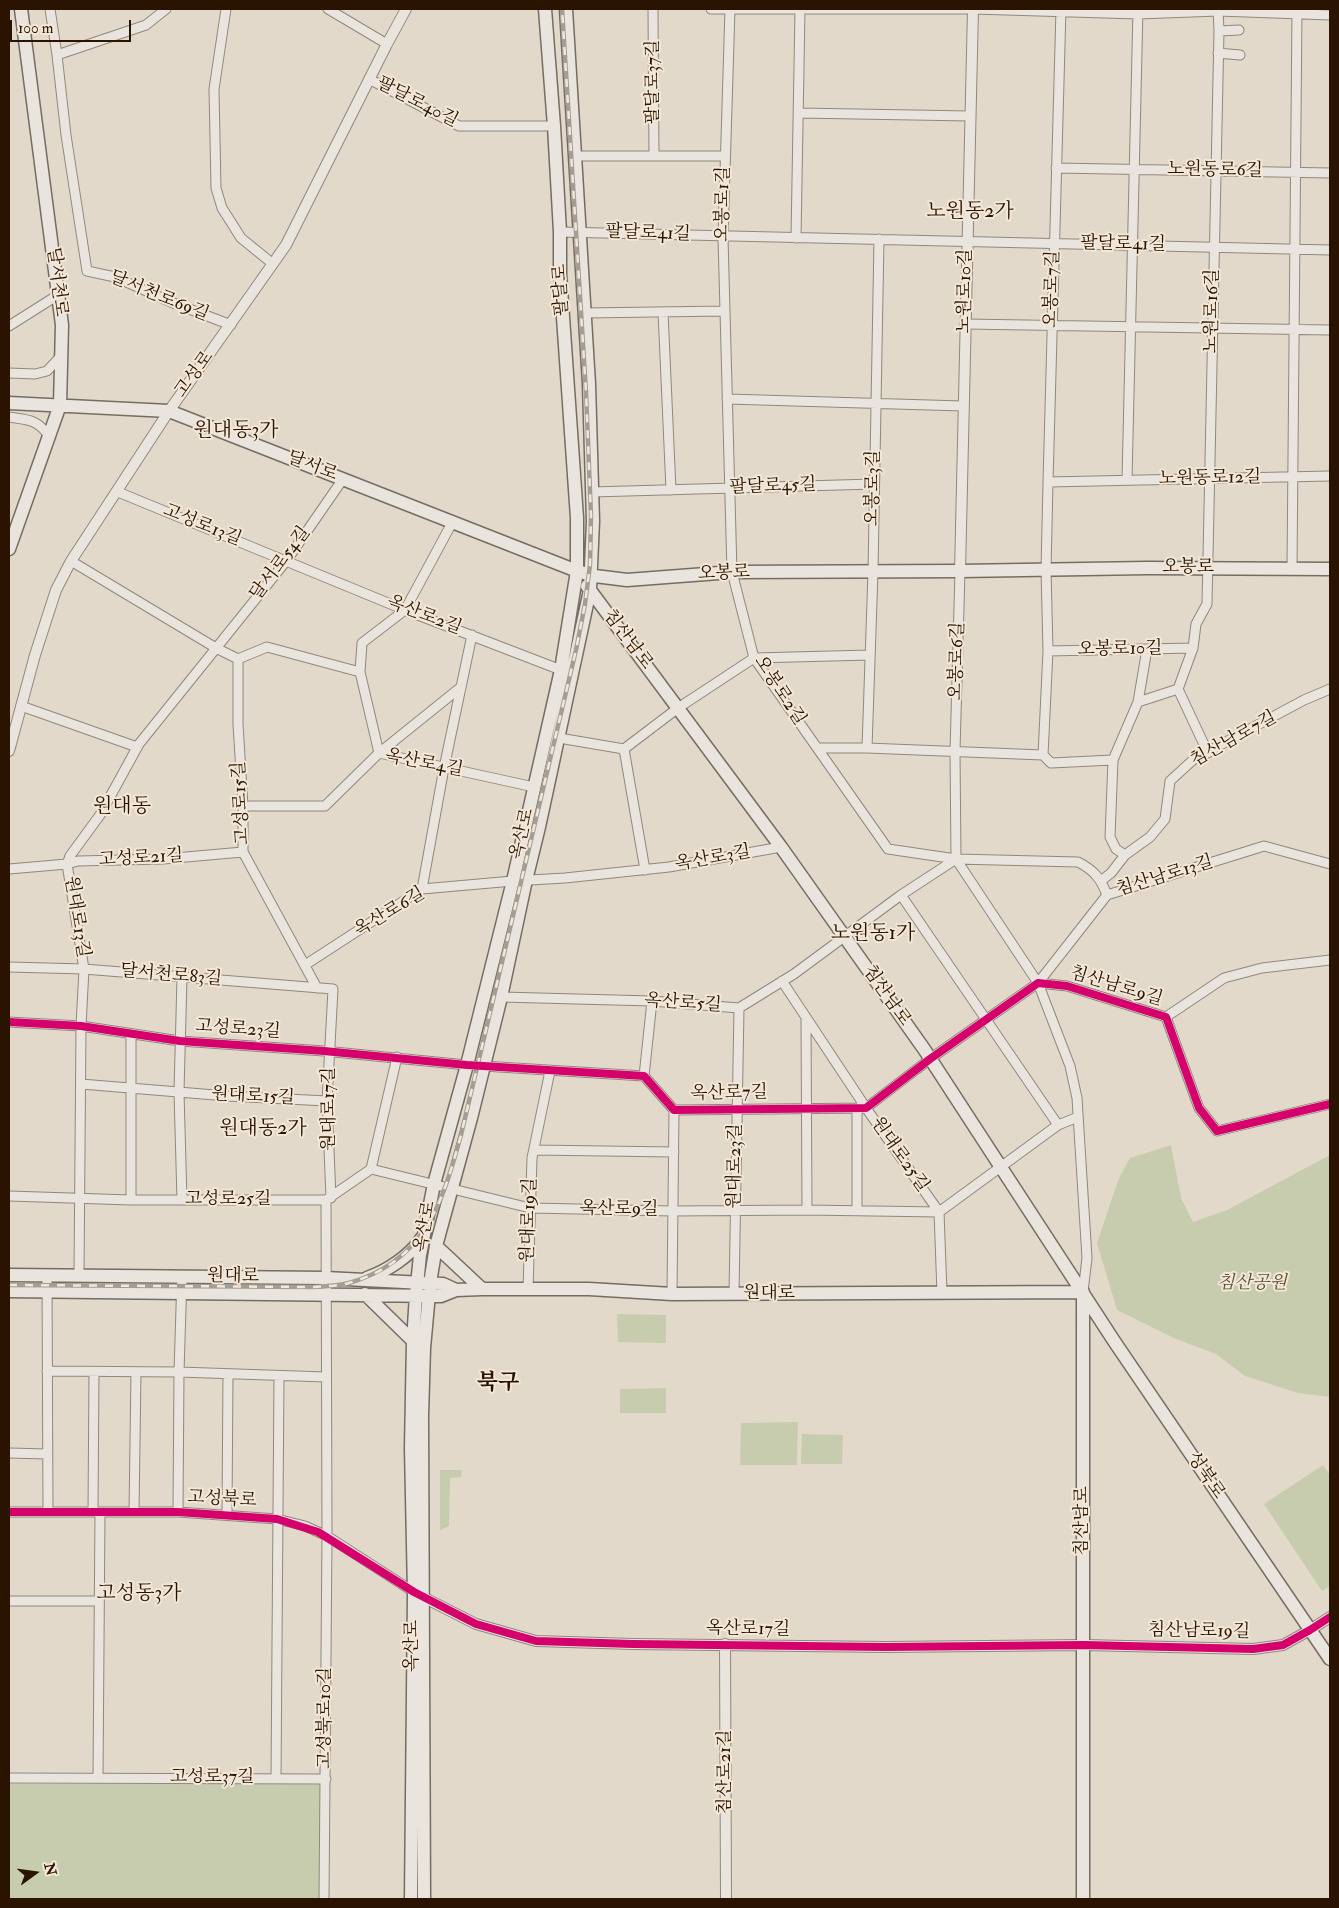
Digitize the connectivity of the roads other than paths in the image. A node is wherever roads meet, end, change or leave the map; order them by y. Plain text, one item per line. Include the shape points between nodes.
1 (21, 9) edge
2 (50, 9) edge
3 (166, 9) edge
4 (226, 9) edge
5 (328, 9) edge
6 (406, 9) edge
7 (545, 9) edge
8 (566, 9) edge
9 (653, 9) edge
10 (711, 9) edge
11 (730, 9) edge
12 (800, 9) edge
13 (886, 9) edge
14 (973, 9) edge
15 (1061, 10) edge
16 (1218, 10) edge
17 (1138, 11) edge
18 (1297, 12) edge
19 (1330, 15) edge
20 (1239, 30) dead end
21 (1219, 31) junction
22 (386, 44) junction
23 (1218, 53) junction
24 (1240, 54) dead end
25 (57, 55) junction
26 (369, 79) junction
27 (799, 113) junction
28 (970, 116) junction
29 (554, 126) junction
30 (576, 156) junction
31 (654, 156) junction
32 (725, 156) junction
33 (1056, 168) junction
34 (1134, 169) junction
35 (1216, 171) junction
36 (1296, 172) junction
37 (1330, 173) edge
38 (560, 232) junction
39 (580, 232) junction
40 (723, 237) junction
41 (796, 238) junction
42 (879, 239) junction
43 (966, 240) junction
44 (1054, 244) junction
45 (1132, 245) junction
46 (1215, 247) junction
47 (1296, 249) junction
48 (1330, 250) edge
49 (274, 264) junction
50 (58, 295) junction
51 (725, 311) junction
52 (663, 312) junction
53 (585, 313) junction
54 (965, 324) junction
55 (231, 325) junction
56 (9, 326) edge
57 (1052, 326) junction
58 (1130, 328) junction
59 (1213, 329) junction
60 (1294, 330) junction
61 (1330, 330) edge
62 (61, 356) junction
63 (9, 373) edge
64 (727, 399) junction
65 (9, 403) edge
66 (876, 404) junction
67 (60, 405) junction
68 (963, 406) junction
69 (169, 411) junction
70 (9, 417) edge
71 (49, 436) junction
72 (1330, 476) edge
73 (1292, 477) junction
74 (343, 479) junction
75 (1210, 479) junction
76 (1127, 480) junction
77 (1048, 482) junction
78 (874, 484) junction
79 (730, 488) junction
80 (671, 490) junction
81 (118, 492) junction
82 (592, 492) junction
83 (453, 522) junction
84 (9, 549) edge
85 (71, 560) junction
86 (287, 560) junction
87 (1208, 568) junction
88 (1292, 569) junction
89 (1330, 569) edge
90 (1046, 570) junction
91 (577, 571) junction
92 (960, 571) junction
93 (732, 572) junction
94 (873, 572) junction
95 (591, 575) junction
96 (590, 590) junction
97 (405, 610) junction
98 (472, 635) junction
99 (216, 648) junction
100 (1193, 648) junction
101 (1146, 649) junction
102 (1048, 651) junction
103 (870, 655) junction
104 (754, 658) junction
105 (238, 659) junction
106 (561, 670) junction
107 (360, 672) junction
108 (461, 687) junction
109 (1178, 689) junction
110 (1330, 689) edge
111 (1138, 702) junction
112 (21, 706) junction
113 (678, 708) junction
114 (558, 738) junction
115 (137, 747) junction
116 (818, 748) junction
117 (868, 748) junction
118 (624, 749) junction
119 (9, 751) edge
120 (955, 752) junction
121 (379, 753) junction
122 (1208, 753) junction
123 (1044, 756) junction
124 (1112, 760) junction
125 (444, 768) junction
126 (534, 787) junction
127 (244, 806) junction
128 (781, 846) junction
129 (243, 852) junction
130 (1126, 854) junction
131 (956, 859) junction
132 (67, 864) junction
133 (1330, 864) edge
134 (9, 869) edge
135 (645, 870) junction
136 (526, 880) junction
137 (1102, 880) junction
138 (513, 881) junction
139 (422, 889) junction
140 (901, 895) junction
141 (1107, 895) junction
142 (845, 938) junction
143 (1330, 960) edge
144 (305, 965) junction
145 (9, 967) edge
146 (84, 969) junction
147 (182, 977) junction
148 (782, 982) junction
149 (1038, 983) junction
150 (317, 988) junction
151 (333, 990) joint
152 (500, 997) junction
153 (652, 1001) junction
154 (739, 1008) junction
155 (1166, 1017) junction
156 (806, 1018) junction
157 (987, 1019) junction
158 (9, 1022) edge
159 (81, 1026) junction
160 (131, 1034) junction
161 (180, 1041) junction
162 (330, 1051) junction
163 (397, 1057) junction
164 (930, 1059) junction
165 (467, 1065) junction
166 (484, 1066) junction
167 (550, 1071) junction
168 (644, 1076) junction
169 (81, 1084) junction
170 (132, 1088) junction
171 (179, 1092) junction
172 (327, 1101) junction
173 (1330, 1104) edge
174 (807, 1108) junction
175 (862, 1108) junction
176 (737, 1109) junction
177 (674, 1110) junction
178 (1078, 1116) junction
179 (1058, 1125) junction
180 (534, 1150) junction
181 (674, 1152) junction
182 (1001, 1167) junction
183 (371, 1169) junction
184 (434, 1184) junction
185 (451, 1188) junction
186 (9, 1196) edge
187 (79, 1199) junction
188 (328, 1199) junction
189 (131, 1200) junction
190 (182, 1200) junction
191 (530, 1208) junction
192 (806, 1210) junction
193 (857, 1210) junction
194 (673, 1211) junction
195 (735, 1211) junction
196 (938, 1212) junction
197 (424, 1236) junction
198 (436, 1246) junction
199 (78, 1274) junction
200 (9, 1275) edge
201 (47, 1275) junction
202 (182, 1276) junction
203 (326, 1278) junction
204 (363, 1279) junction
205 (423, 1289) junction
206 (482, 1289) junction
207 (528, 1290) junction
208 (9, 1291) edge
209 (47, 1292) junction
210 (1083, 1292) junction
211 (942, 1293) junction
212 (182, 1294) junction
213 (326, 1294) junction
214 (365, 1294) junction
215 (672, 1294) junction
216 (734, 1294) junction
217 (413, 1341) junction
218 (47, 1372) junction
219 (94, 1372) junction
220 (136, 1372) junction
221 (179, 1372) junction
222 (228, 1374) junction
223 (279, 1376) junction
224 (326, 1377) junction
225 (9, 1454) edge
226 (47, 1454) junction
227 (9, 1512) edge
228 (48, 1512) junction
229 (96, 1512) junction
230 (134, 1512) junction
231 (178, 1512) junction
232 (227, 1514) junction
233 (277, 1519) junction
234 (327, 1536) junction
235 (418, 1594) junction
236 (9, 1601) edge
237 (99, 1601) junction
238 (1330, 1617) edge
239 (1310, 1630) junction
240 (725, 1644) junction
241 (1084, 1645) junction
242 (1330, 1660) edge
243 (9, 1778) edge
244 (98, 1778) junction
245 (276, 1778) junction
246 (326, 1779) junction
247 (324, 1899) edge
248 (411, 1899) edge
249 (424, 1899) edge
250 (726, 1899) edge
251 (1083, 1899) edge

1 - 50 main road, 달서천로
2 - 25 street
3 - 25 street via 146,25
4 - 49 street via 214,89 216,188 222,208 241,238
5 - 22 street
6 - 22 street, 고성로
7 - 29 main road, 팔달로
8 - 30 main road
9 - 31 street, 팔달로37길
10 - 11 street
11 - 12 street
11 - 32 street, 오봉로1길
12 - 13 street
12 - 27 street
13 - 14 street
14 - 15 street
14 - 28 street, 노원로10길
15 - 17 street
15 - 33 street, 오봉로7길
16 - 17 street
16 - 18 street
16 - 21 street, 노원로16길
17 - 34 street
18 - 19 street
18 - 36 street
20 - 21 street
21 - 23 street, 노원로16길
22 - 26 street, 고성로
23 - 24 street
23 - 35 street, 노원로16길
25 - 55 street, 달서천로69길 via 87,271 115,277
26 - 29 street, 팔달로40길 via 459,126
26 - 49 street, 고성로 via 312,196
27 - 28 street
27 - 41 street
28 - 43 street, 노원로10길
29 - 38 main road, 팔달로
30 - 31 street
30 - 39 main road
31 - 32 street
32 - 40 street, 오봉로1길
33 - 34 street, 노원동로6길
33 - 44 street, 오봉로7길
34 - 35 street, 노원동로6길
34 - 45 street
35 - 36 street, 노원동로6길
35 - 46 street, 노원로16길
36 - 37 street, 노원동로6길
36 - 47 street
38 - 39 street, 팔달로41길
38 - 91 main road, 팔달로 via 577,518
39 - 40 street, 팔달로41길
39 - 53 main road
40 - 41 street, 팔달로41길
40 - 51 street, 오봉로1길
41 - 42 street, 팔달로41길
42 - 43 street, 팔달로41길
42 - 66 street, 오봉로3길
43 - 44 street, 팔달로41길
43 - 54 street, 노원로10길
44 - 45 street, 팔달로41길
44 - 57 street, 오봉로7길
45 - 46 street, 팔달로41길
45 - 58 street
46 - 47 street, 팔달로41길
46 - 59 street, 노원로16길
47 - 48 street, 팔달로41길
47 - 60 street
49 - 55 street, 고성로
50 - 56 street
50 - 62 main road, 달서천로 via 62,325
51 - 52 street, 팔달로
51 - 64 street, 오봉로1길
52 - 53 street, 팔달로
52 - 80 street
53 - 82 main road
54 - 57 street
54 - 68 street, 노원로10길
55 - 69 street, 고성로
57 - 58 street
57 - 77 street, 오봉로7길
58 - 59 street
58 - 76 street
59 - 60 street
59 - 75 street, 노원로16길
60 - 61 street
60 - 73 street
62 - 63 street via 47,372
62 - 67 main road, 달서천로
64 - 66 street
64 - 79 street, 오봉로1길
65 - 67 main road, 달서로
66 - 68 street
66 - 78 street, 오봉로3길
67 - 69 main road, 달서로
67 - 71 main road, 달서천로
68 - 92 street, 노원로10길
69 - 74 main road, 달서로
69 - 81 street, 고성로
70 - 71 street via 34,421
71 - 84 main road, 달서천로
72 - 73 street, 노원동로12길
73 - 75 street, 노원동로12길
73 - 88 street
74 - 83 main road, 달서로
74 - 86 street, 달서로54길
75 - 76 street, 노원동로12길
75 - 87 street, 노원로16길
76 - 77 street, 노원동로12길
77 - 90 street, 오봉로7길
78 - 79 street, 팔달로45길
78 - 94 street, 오봉로3길
79 - 80 street, 팔달로45길
79 - 93 street, 오봉로1길
80 - 82 street, 팔달로45길
81 - 85 street, 고성로
81 - 86 street, 고성로13길
82 - 95 main road
83 - 91 main road, 달서로
83 - 97 street
85 - 99 street
85 - 112 street, 고성로 via 56,590
86 - 97 street, 옥산로2길
86 - 99 street, 달서로54길
87 - 88 main road, 오봉로
87 - 90 main road, 오봉로
87 - 100 street, 오봉로10길 via 1207,604 1196,624
88 - 89 main road, 오봉로
90 - 92 main road, 오봉로
90 - 102 street
91 - 95 main road, 오봉로
91 - 96 main road, 침산남로
91 - 106 main road, 옥산로
92 - 94 main road, 오봉로
92 - 120 street, 오봉로6길
93 - 94 main road, 오봉로
93 - 95 main road, 오봉로 via 627,580
93 - 104 street, 오봉로2길
94 - 103 street
95 - 96 main road
96 - 113 main road, 침산남로
96 - 114 main road
97 - 98 street, 옥산로2길
97 - 107 street via 362,644
98 - 106 street, 옥산로2길
98 - 108 street
99 - 105 street
99 - 115 street, 원대로13길
100 - 101 street, 오봉로10길
100 - 109 street, 오봉로10길
101 - 102 street, 오봉로10길
101 - 111 street
102 - 123 street
103 - 104 street
103 - 117 street
104 - 113 street
104 - 116 street, 오봉로2길
105 - 107 street via 267,647
105 - 127 street, 고성로15길 via 238,724
106 - 126 main road, 옥산로
107 - 121 street
108 - 121 street
108 - 125 street
109 - 111 street
109 - 122 street
110 - 122 street, 침산남로7길
111 - 124 street
112 - 115 street
112 - 119 street, 고성로
113 - 118 street
113 - 128 main road, 침산남로
114 - 118 street
114 - 136 main road
115 - 132 street, 원대로13길 via 100,815
116 - 117 street
116 - 131 street, 오봉로2길 via 888,850
117 - 120 street
118 - 135 street
120 - 123 street
120 - 131 street, 오봉로6길
121 - 125 street, 옥산로4길
121 - 127 street, 옥산로4길 via 325,806
122 - 130 street, 침산남로7길 via 1194,759 1170,781 1165,819 1150,838
123 - 124 street via 1051,763
124 - 130 street via 1110,837 1116,849
125 - 126 street, 옥산로4길
125 - 139 street
126 - 138 main road, 옥산로
127 - 129 street, 고성로15길
128 - 135 street, 옥산로3길
128 - 142 main road, 침산남로
129 - 132 street, 고성로21길
129 - 144 street, 고성로15길
130 - 137 street, 침산남로7길 via 1112,873
131 - 137 street via 1078,862 1091,868
131 - 140 street
131 - 149 street
132 - 134 street, 고성로21길
132 - 146 street, 원대로13길
133 - 141 street, 침산남로13길 via 1264,846
135 - 136 street, 옥산로3길
136 - 138 street, 옥산로3길
136 - 152 main road
137 - 141 street
138 - 139 street, 옥산로6길
138 - 165 main road, 옥산로
139 - 144 street, 옥산로6길
140 - 142 street
140 - 157 street
141 - 149 street, 침산남로13길
142 - 148 street, 옥산로5길
142 - 164 main road, 침산남로
143 - 155 street via 1262,968 1224,978
144 - 150 street, 고성로15길
145 - 146 street, 달서천로83길
146 - 147 street, 달서천로83길
146 - 159 street, 원대로13길
147 - 150 street, 달서천로83길
147 - 161 street
148 - 154 street, 옥산로5길
148 - 156 street, 원대로25길
149 - 155 street, 침산남로9길 via 1067,986
149 - 157 street
149 - 178 street via 1070,1066
150 - 151 street, 달서천로83길
151 - 162 street, 원대로17길
152 - 153 street, 옥산로5길
152 - 166 main road
153 - 154 street, 옥산로5길
153 - 168 street
154 - 176 street, 원대로23길
155 - 173 street, 침산남로9길 via 1199,1108 1217,1130
156 - 174 street
156 - 175 street, 원대로25길
157 - 164 street
157 - 179 street
158 - 159 street, 고성로23길
159 - 160 street, 고성로23길
159 - 169 street, 원대로13길
160 - 161 street, 고성로23길
160 - 170 street
161 - 162 street, 고성로23길
161 - 171 street
162 - 163 street, 고성로23길
162 - 172 street, 원대로17길
163 - 165 street, 고성로23길
163 - 183 street
164 - 175 street
164 - 182 main road, 침산남로
165 - 166 street
165 - 184 main road, 옥산로
166 - 167 street
166 - 185 main road
167 - 168 street
167 - 180 street, 원대로19길
168 - 177 street, 옥산로7길
169 - 170 street
169 - 187 street, 원대로13길
170 - 171 street
170 - 189 street
171 - 172 street, 원대로15길
171 - 190 street
172 - 188 street, 원대로17길
174 - 175 street, 옥산로7길
174 - 176 street, 옥산로7길
174 - 192 street
175 - 193 street
175 - 196 street, 원대로25길
176 - 177 street, 옥산로7길
176 - 195 street, 원대로23길
177 - 181 street
178 - 179 street
178 - 210 street via 1087,1258
179 - 182 street
180 - 181 street
180 - 191 street, 원대로19길
181 - 194 street
182 - 196 street
182 - 210 main road, 침산남로
183 - 184 street
183 - 188 street
184 - 185 street, 옥산로9길
184 - 197 main road, 옥산로
185 - 191 street, 옥산로9길
185 - 198 main road
186 - 187 street, 고성로25길
187 - 189 street, 고성로25길
187 - 199 street, 원대로13길
188 - 190 street, 고성로25길
188 - 203 street
189 - 190 street, 고성로25길
191 - 194 street, 옥산로9길
191 - 207 street, 원대로19길
192 - 193 street, 옥산로9길
192 - 195 street, 옥산로9길
193 - 196 street, 옥산로9길
194 - 195 street, 옥산로9길
194 - 215 street
195 - 216 street, 원대로23길
196 - 211 street
197 - 204 main road via 418,1245 383,1271
197 - 205 main road, 옥산로
198 - 205 main road
198 - 206 main road
199 - 201 main road, 원대로
199 - 202 main road, 원대로
200 - 201 main road, 원대로
201 - 209 street
202 - 203 main road, 원대로
202 - 212 street, 고성북로
203 - 204 main road, 원대로
203 - 213 street
204 - 205 main road, 원대로
205 - 206 main road, 원대로 via 441,1296 456,1290
205 - 214 main road, 원대로
205 - 217 main road, 옥산로
205 - 235 main road, 옥산로
206 - 207 main road, 원대로
207 - 215 main road, 원대로 via 589,1289
208 - 209 main road, 원대로
209 - 212 main road, 원대로
209 - 218 street
210 - 211 main road, 원대로
210 - 239 main road, 성북로
210 - 241 main road, 침산남로
211 - 216 main road, 원대로
212 - 213 main road, 원대로
212 - 221 street, 고성북로
213 - 214 main road, 원대로
213 - 224 street
214 - 217 main road
215 - 216 main road, 원대로
217 - 235 main road, 옥산로 via 412,1448
218 - 219 street
218 - 226 street
219 - 220 street
219 - 229 street
220 - 221 street
220 - 230 street
221 - 222 street
221 - 231 street, 고성북로
222 - 223 street
222 - 232 street, 고성북로
223 - 224 street
223 - 233 street, 고성북로
224 - 234 street
225 - 226 street
226 - 228 street
227 - 228 street, 고성북로
228 - 229 street, 고성북로
229 - 230 street, 고성북로
229 - 237 street
230 - 231 street, 고성북로
231 - 232 street, 고성북로
232 - 233 street, 고성북로
233 - 234 street, 고성북로
233 - 245 street, 고성북로
234 - 235 street, 고성북로
234 - 246 street, 고성북로10길
235 - 240 street, 옥산로17길 via 476,1624 536,1641
235 - 248 main road, 옥산로
235 - 249 main road, 옥산로
236 - 237 street
237 - 244 street
238 - 239 street, 침산남로19길
239 - 241 street, 침산남로19길 via 1282,1645 1252,1649
239 - 242 main road, 성북로
240 - 241 street, 옥산로17길 via 886,1647
240 - 250 street, 침산로21길
241 - 251 main road, 침산남로
243 - 244 street, 고성로37길
244 - 245 street, 고성로37길
245 - 246 street, 고성로37길
246 - 247 street, 고성북로10길

